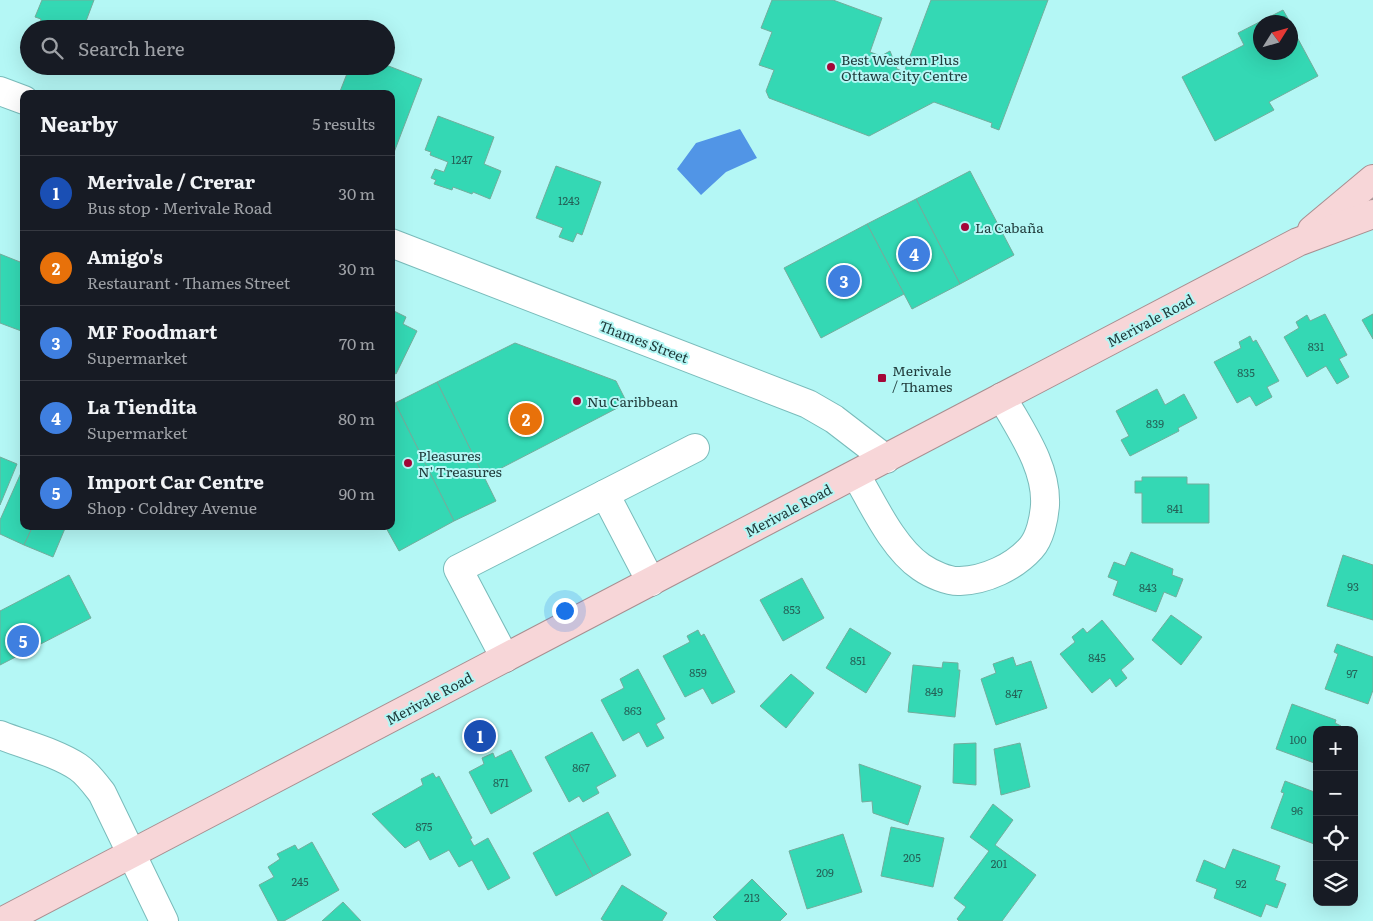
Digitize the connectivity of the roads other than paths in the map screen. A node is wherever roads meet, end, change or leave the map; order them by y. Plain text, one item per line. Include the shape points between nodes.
1 (0, 91) edge
2 (20, 98) edge
3 (1373, 179) edge
4 (1373, 214) edge
5 (1298, 242) junction
6 (395, 245) edge
7 (1002, 397) junction
8 (695, 448) dead end
9 (886, 459) junction
10 (856, 475) junction
11 (605, 494) junction
12 (651, 582) junction
13 (505, 658) junction
14 (0, 735) edge
15 (132, 853) junction
16 (3, 921) edge
17 (164, 921) edge

1 - 2 street
3 - 5 main road, Merivale Road
4 - 5 main road, Merivale Road
5 - 7 main road, Merivale Road
6 - 9 street, Thames Street via 808,404 834,419
7 - 9 main road, Merivale Road
7 - 10 street via 1034,454 1043,480 1045,505 1042,527 1032,547 999,572 959,582 921,567 890,532
8 - 11 street
9 - 10 main road, Merivale Road
10 - 12 main road, Merivale Road
11 - 12 street
11 - 13 street via 458,569
12 - 13 main road, Merivale Road
13 - 15 main road, Merivale Road
14 - 15 street via 79,768 102,793
15 - 16 main road, Merivale Road
15 - 17 street

